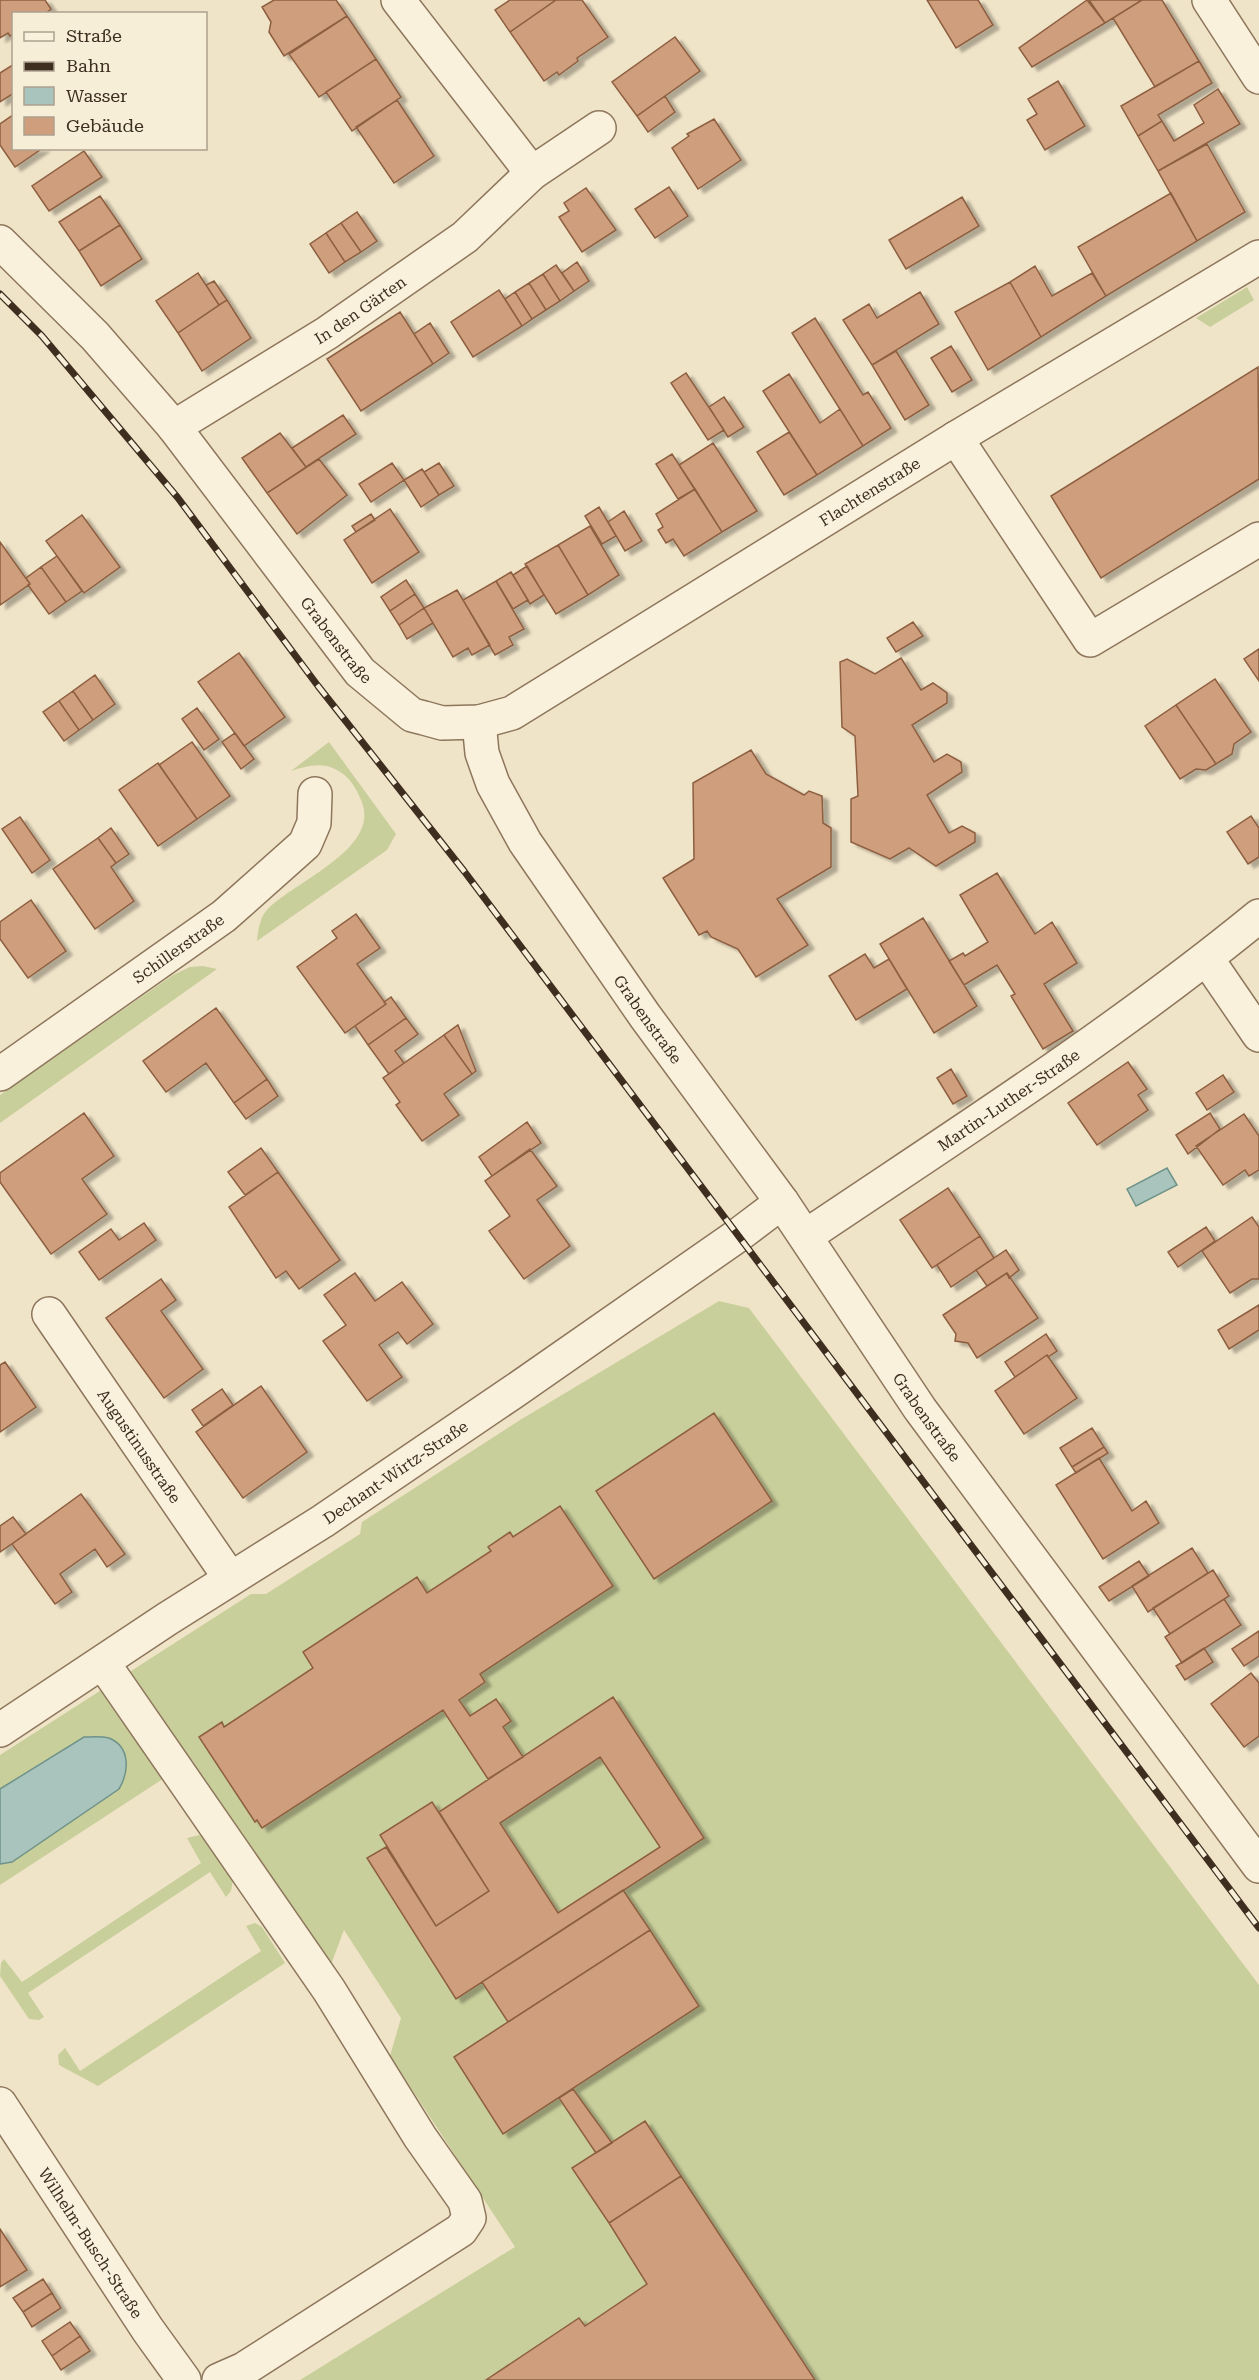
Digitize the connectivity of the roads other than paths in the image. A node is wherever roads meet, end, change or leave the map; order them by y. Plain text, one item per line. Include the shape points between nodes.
1 (398, 0) edge
2 (1209, 0) edge
3 (1259, 77) edge
4 (599, 128) dead end
5 (532, 173) junction
6 (0, 242) edge
7 (1259, 257) edge
8 (174, 427) junction
9 (956, 438) junction
10 (1259, 538) edge
11 (479, 722) junction
12 (315, 794) dead end
13 (1259, 916) edge
14 (1207, 958) junction
15 (1259, 1035) edge
16 (0, 1074) edge
17 (782, 1202) junction
18 (806, 1236) junction
19 (49, 1314) dead end
20 (230, 1578) junction
21 (103, 1663) junction
22 (0, 1730) edge
23 (1259, 1866) edge
24 (0, 2104) edge
25 (184, 2380) edge
26 (219, 2380) edge

1 - 5 street
2 - 3 street
4 - 5 street, In den Gärten
5 - 8 street, In den Gärten via 465,237 327,333
6 - 8 street, Grabenstraße via 95,336
7 - 9 street, Flachtenstraße
8 - 11 street, Grabenstraße via 360,672 412,715 442,723
9 - 10 street via 1090,640
9 - 11 street, Flachtenstraße via 512,713
11 - 17 street, Grabenstraße via 482,753 493,784 525,842 645,1016
12 - 16 street, Schillerstraße via 314,823 305,844 273,873 215,923
13 - 14 street, Martin-Luther-Straße
14 - 15 street
14 - 18 street, Martin-Luther-Straße via 1013,1098
17 - 18 street, Grabenstraße
17 - 20 street, Dechant-Wirtz-Straße via 494,1405 323,1521
18 - 23 street, Grabenstraße via 920,1409
19 - 20 street, Augustinusstraße
20 - 21 street, Dechant-Wirtz-Straße
21 - 22 street, Dechant-Wirtz-Straße
21 - 26 street via 329,1990 420,2138 465,2201 469,2218 462,2230 244,2369
24 - 25 street, Wilhelm-Busch-Straße

